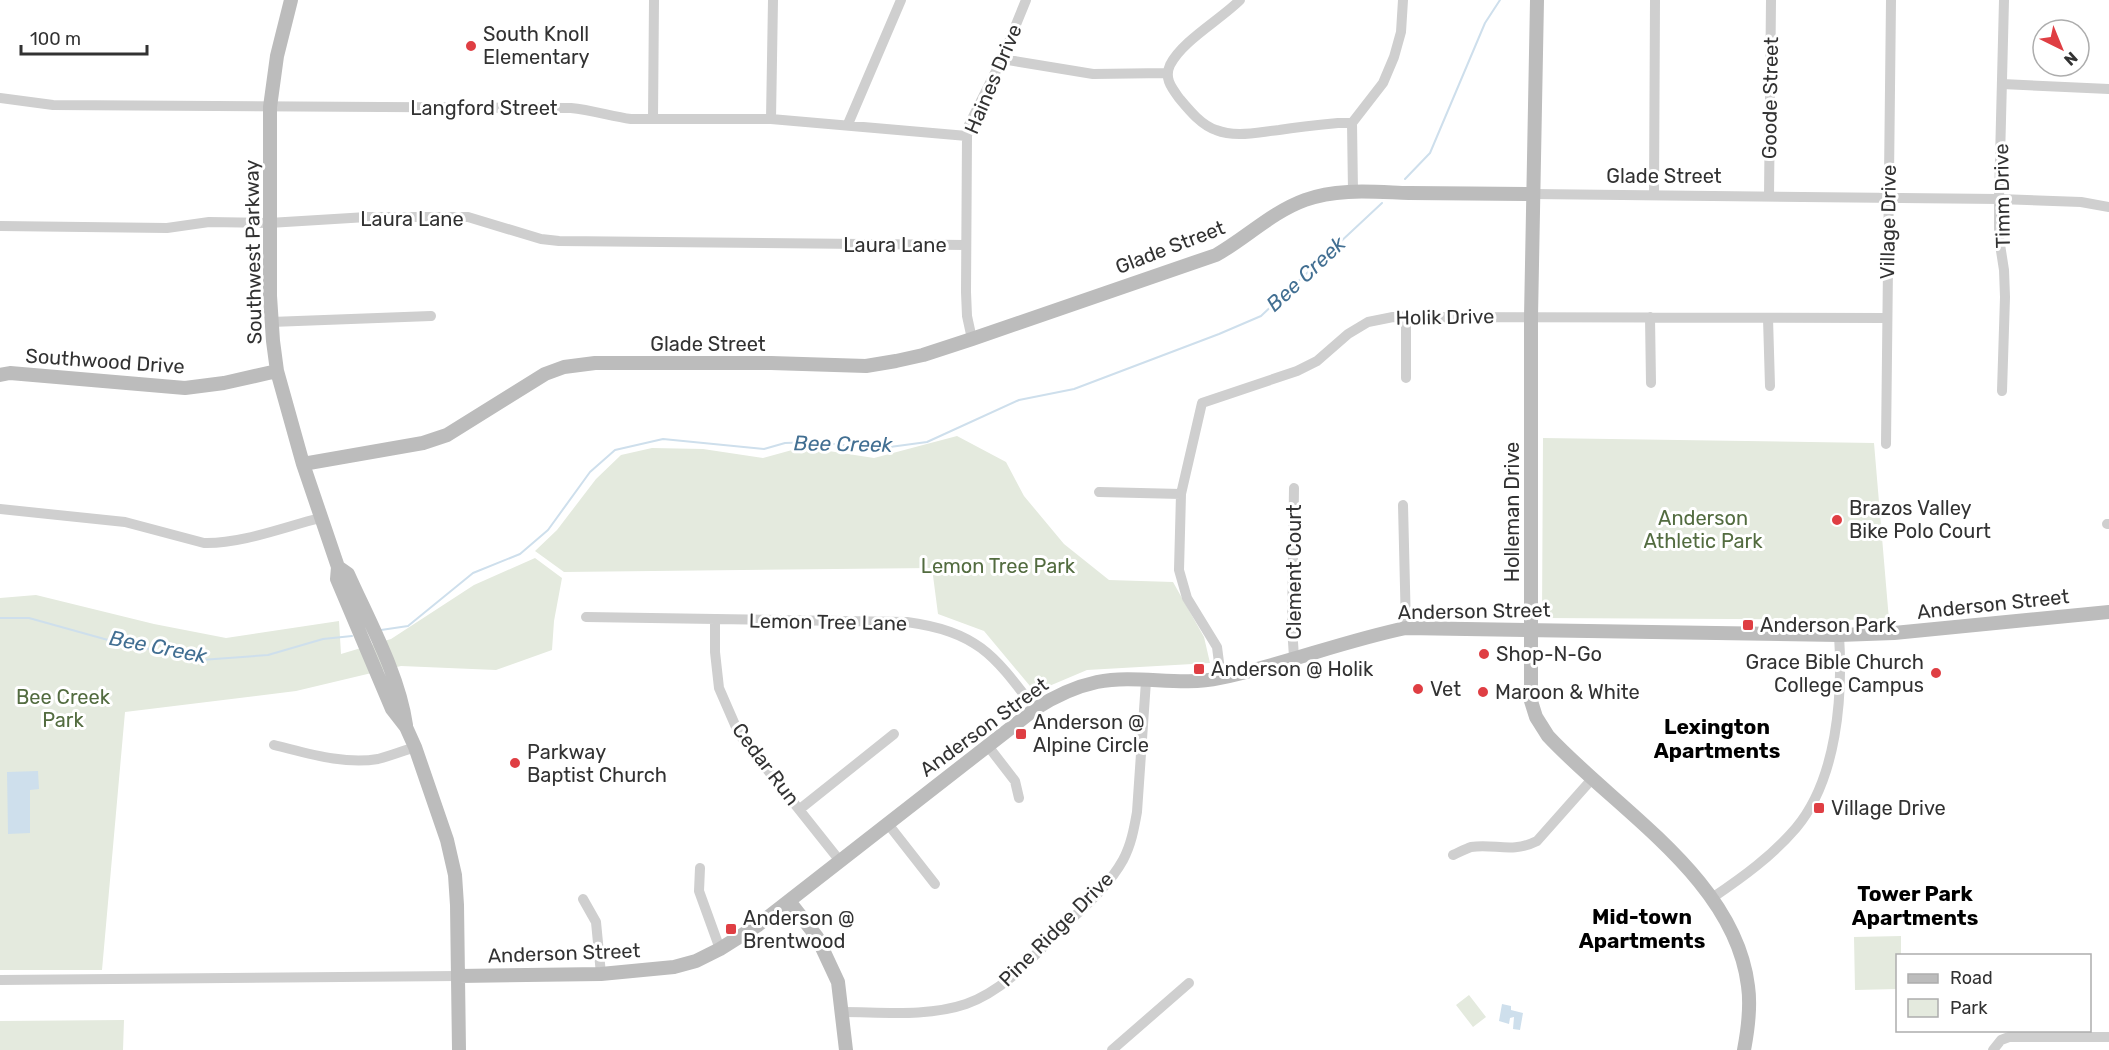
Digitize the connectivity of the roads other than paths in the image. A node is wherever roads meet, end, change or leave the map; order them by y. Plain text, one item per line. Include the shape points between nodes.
1 (291, 0) edge
2 (654, 0) edge
3 (773, 0) edge
4 (901, 0) edge
5 (1026, 0) edge
6 (1240, 0) edge
7 (1403, 0) edge
8 (1537, 0) edge
9 (1655, 0) edge
10 (1771, 0) edge
11 (1891, 0) edge
12 (2004, 0) edge
13 (1002, 59) junction
14 (1167, 73) junction
15 (2002, 84) junction
16 (2109, 89) edge
17 (0, 98) edge
18 (270, 107) junction
19 (653, 118) junction
20 (771, 119) junction
21 (1353, 123) junction
22 (848, 124) junction
23 (967, 136) junction
24 (1353, 192) junction
25 (1532, 194) junction
26 (1654, 195) junction
27 (1769, 196) junction
28 (1889, 196) junction
29 (1999, 199) junction
30 (2109, 207) edge
31 (269, 223) junction
32 (0, 226) edge
33 (966, 245) junction
34 (1406, 315) junction
35 (431, 316) dead end
36 (1531, 316) junction
37 (1650, 317) junction
38 (1768, 318) junction
39 (1887, 318) junction
40 (271, 322) junction
41 (972, 339) junction
42 (277, 371) junction
43 (0, 375) edge
44 (1406, 378) dead end
45 (1651, 383) dead end
46 (1770, 386) dead end
47 (2002, 391) dead end
48 (1886, 444) dead end
49 (303, 464) junction
50 (1294, 488) dead end
51 (1099, 492) dead end
52 (1181, 494) junction
53 (1403, 505) dead end
54 (0, 509) edge
55 (320, 518) junction
56 (2109, 612) edge
57 (586, 617) dead end
58 (715, 620) junction
59 (1406, 628) junction
60 (1533, 629) junction
61 (1839, 635) junction
62 (1294, 657) junction
63 (1221, 678) junction
64 (1146, 681) junction
65 (1035, 709) junction
66 (894, 734) dead end
67 (274, 745) dead end
68 (988, 746) junction
69 (415, 747) junction
70 (1592, 779) junction
71 (1018, 798) dead end
72 (800, 810) junction
73 (888, 824) junction
74 (1453, 855) dead end
75 (840, 861) junction
76 (700, 868) dead end
77 (935, 884) dead end
78 (1712, 898) junction
79 (583, 899) dead end
80 (789, 901) junction
81 (720, 949) junction
82 (601, 974) junction
83 (458, 976) junction
84 (0, 980) edge
85 (1189, 983) dead end
86 (843, 1012) junction
87 (2109, 1038) edge
88 (459, 1050) edge
89 (846, 1050) edge
90 (1112, 1050) edge
91 (1744, 1050) edge
92 (1993, 1050) edge

1 - 18 street, Southwest Parkway
2 - 19 street
3 - 20 street
4 - 22 street
5 - 13 street, Haines Drive
6 - 14 street via 1185,46
7 - 21 street via 1401,32 1394,57 1383,83
8 - 25 street, Holleman Drive
9 - 26 street
10 - 27 street, Goode Street
11 - 28 street, Village Drive
12 - 15 street, Timm Drive
13 - 14 street via 1093,74
13 - 23 street, Haines Drive
14 - 21 street via 1167,81 1186,106 1217,131 1249,134
15 - 16 street
15 - 29 street, Timm Drive
17 - 18 street, Langford Street via 53,105
18 - 19 street, Langford Street via 571,108 631,119
18 - 31 street, Southwest Parkway
19 - 20 street, Langford Street
20 - 22 street, Langford Street
21 - 24 street
22 - 23 street, Langford Street
23 - 33 street, Haines Drive
24 - 25 street, Glade Street
24 - 41 street, Glade Street via 1305,200 1215,255
25 - 26 street, Glade Street
25 - 36 street, Holleman Drive
26 - 27 street, Glade Street
27 - 28 street, Glade Street
28 - 29 street, Glade Street
28 - 39 street, Village Drive
29 - 30 street, Glade Street
29 - 47 street, Timm Drive via 2005,297
31 - 32 street, Laura Lane via 209,222 167,228
31 - 33 street, Laura Lane via 367,217 468,218 559,241
31 - 40 street, Southwest Parkway
33 - 41 street, Haines Drive via 967,316
34 - 36 street, Holik Drive
34 - 44 street
34 - 52 street, Holik Drive via 1368,322 1307,366 1203,404
35 - 40 street
36 - 37 street, Holik Drive
36 - 60 street, Holleman Drive
37 - 38 street, Holik Drive
37 - 45 street
38 - 39 street, Holik Drive
38 - 46 street
39 - 48 street, Village Drive
40 - 42 street, Southwest Parkway
41 - 49 street, Glade Street via 923,355 866,366 595,363 564,367 545,374 447,435 423,443
42 - 43 street, Southwood Drive via 185,388
42 - 49 street, Southwest Parkway
49 - 55 street, Southwest Parkway
50 - 62 street, Clement Court
51 - 52 street
52 - 63 street, Holik Drive via 1181,581 1217,647
53 - 59 street
54 - 55 street via 125,522 214,544
55 - 69 street, Southwest Parkway via 338,567 336,579 392,709
56 - 61 street, Anderson Street
57 - 58 street, Lemon Tree Lane
58 - 65 street, Lemon Tree Lane via 907,622 933,626 984,649 1001,664
58 - 72 street, Cedar Run via 718,681 731,718 749,748
59 - 60 street, Anderson Street
59 - 62 street, Anderson Street
60 - 61 street, Anderson Street
60 - 70 street, Holleman Drive via 1531,701 1536,717 1548,736
61 - 78 street via 1840,686 1830,757 1808,810 1771,854
62 - 63 street, Anderson Street
63 - 64 street, Anderson Street
64 - 65 street, Anderson Street via 1082,686 1054,696
64 - 86 street, Pine Ridge Drive via 1133,834 1122,861 1099,892 1014,976 979,999 930,1011
65 - 68 street, Anderson Street
66 - 72 street
67 - 69 street via 359,760 378,759
68 - 71 street via 1014,781
68 - 73 street, Anderson Street
69 - 83 street, Southwest Parkway via 447,840 454,875
70 - 74 street via 1537,841 1517,848 1470,847
70 - 78 street, Holleman Drive via 1691,871
72 - 75 street, Cedar Run
73 - 75 street, Anderson Street
73 - 77 street
75 - 80 street, Anderson Street
76 - 81 street via 699,891
78 - 91 street, Holleman Drive via 1745,968 1749,1009
79 - 82 street via 596,922
80 - 81 street, Anderson Street
80 - 86 street via 827,957 838,982
81 - 82 street, Anderson Street via 674,967
82 - 83 street, Anderson Street
83 - 84 street, Anderson Street
83 - 88 street, Southwest Parkway
85 - 90 street
86 - 89 street
87 - 92 street via 2009,1037

